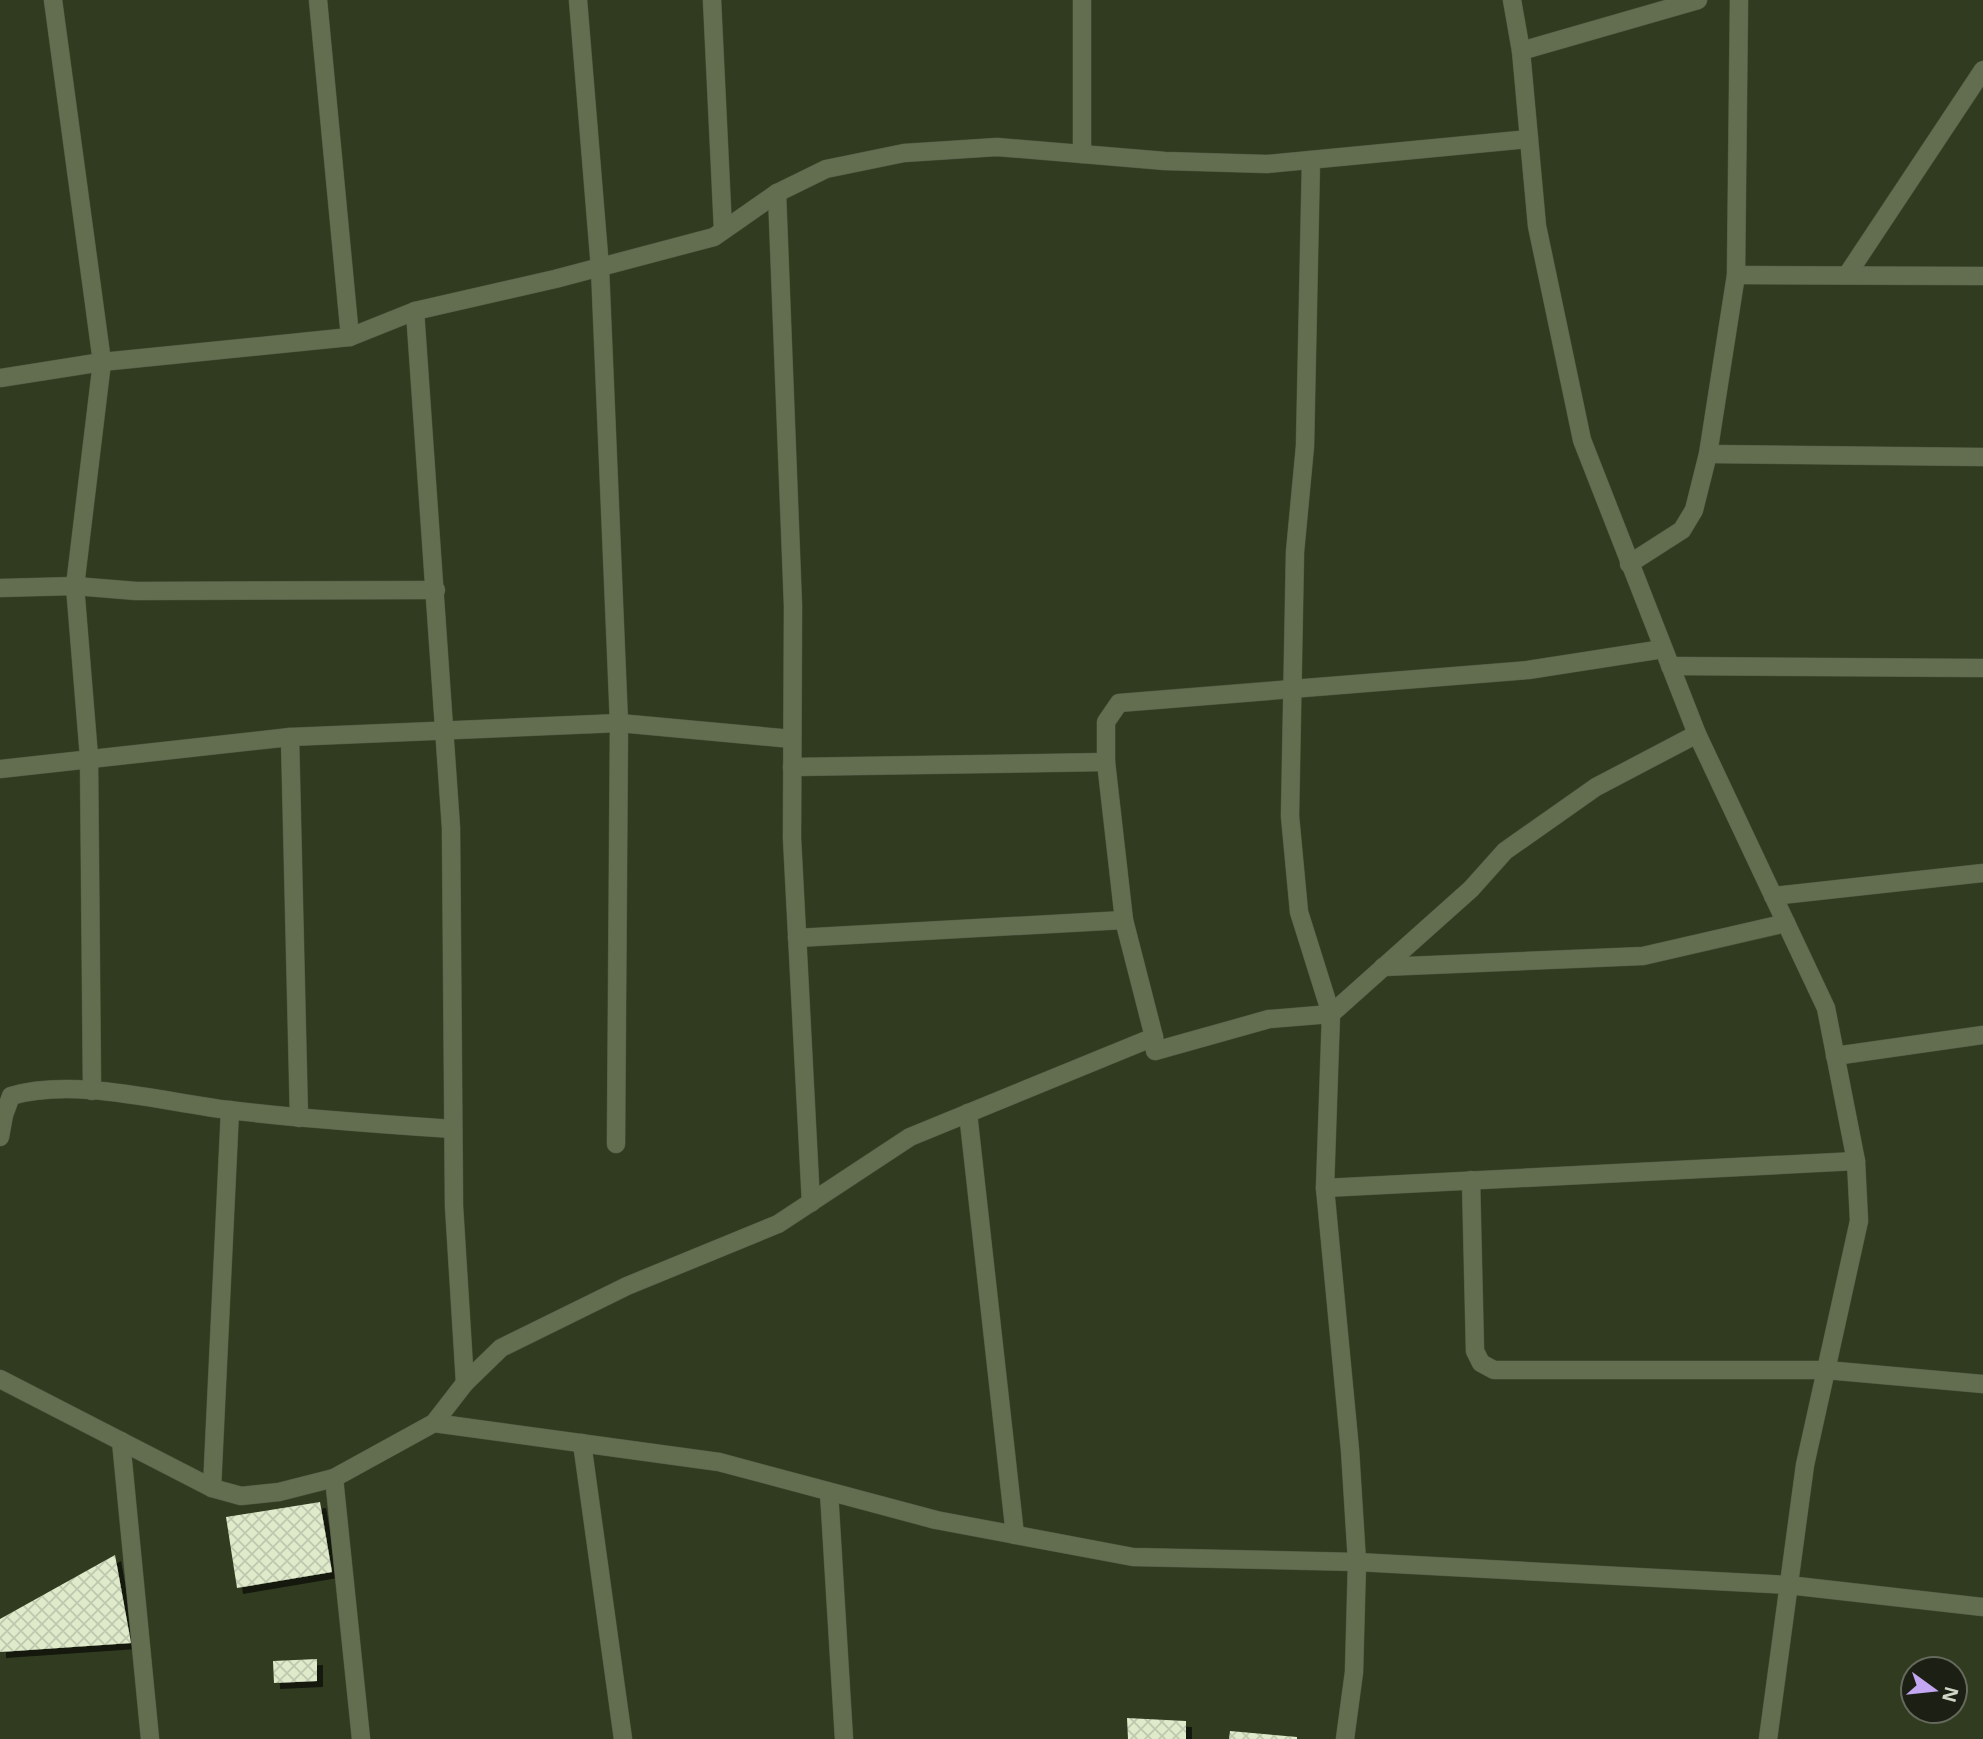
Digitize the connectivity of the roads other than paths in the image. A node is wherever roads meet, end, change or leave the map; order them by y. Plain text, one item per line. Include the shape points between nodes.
1 (53, 0) edge
2 (318, 0) edge
3 (579, 0) edge
4 (712, 0) edge
5 (1082, 0) edge
6 (1512, 0) edge
7 (1698, 0) edge
8 (1739, 0) edge
9 (1521, 51) junction
10 (1983, 70) edge
11 (1529, 139) junction
12 (1082, 154) junction
13 (1311, 160) junction
14 (777, 193) junction
15 (723, 230) junction
16 (600, 268) junction
17 (1736, 275) junction
18 (1847, 275) junction
19 (1983, 276) edge
20 (415, 311) junction
21 (350, 337) junction
22 (102, 362) junction
23 (0, 378) edge
24 (1707, 454) junction
25 (1983, 457) edge
26 (1629, 564) junction
27 (75, 586) junction
28 (0, 588) edge
29 (436, 590) junction
30 (1666, 657) junction
31 (1983, 668) edge
32 (1292, 689) junction
33 (619, 723) junction
34 (444, 732) junction
35 (1696, 734) junction
36 (290, 737) junction
37 (792, 739) junction
38 (89, 757) junction
39 (1106, 762) junction
40 (792, 767) junction
41 (0, 769) edge
42 (1983, 873) edge
43 (1773, 896) junction
44 (1124, 920) junction
45 (1786, 923) junction
46 (797, 938) junction
47 (1383, 967) junction
48 (1331, 1014) junction
49 (1983, 1035) edge
50 (1154, 1037) junction
51 (1835, 1056) junction
52 (92, 1091) junction
53 (230, 1110) junction
54 (968, 1113) junction
55 (299, 1118) junction
56 (453, 1129) junction
57 (0, 1137) edge
58 (616, 1144) dead end
59 (1856, 1161) junction
60 (1471, 1180) junction
61 (1325, 1188) junction
62 (811, 1203) junction
63 (1826, 1370) junction
64 (0, 1379) edge
65 (466, 1383) junction
66 (1983, 1384) edge
67 (434, 1423) junction
68 (121, 1441) junction
69 (582, 1443) junction
70 (334, 1478) junction
71 (212, 1488) junction
72 (829, 1492) junction
73 (1015, 1535) junction
74 (1357, 1562) junction
75 (1788, 1585) junction
76 (1983, 1607) edge
77 (150, 1739) edge
78 (361, 1739) edge
79 (623, 1739) edge
80 (844, 1739) edge
81 (1345, 1739) edge
82 (1768, 1739) edge

1 - 22 street
2 - 21 street
3 - 16 street
4 - 15 street
5 - 12 street
6 - 9 street
7 - 9 street
8 - 17 street
9 - 11 street
10 - 18 street
11 - 13 street
11 - 26 street via 1537,226 1582,440
12 - 13 street via 1267,164
12 - 14 street via 997,147 904,153 826,169
13 - 32 street via 1305,446 1295,552
14 - 15 street
14 - 37 street via 793,606
15 - 16 street via 714,237
16 - 20 street
16 - 33 street
17 - 18 street
17 - 24 street
18 - 19 street
20 - 21 street
20 - 29 street
21 - 22 street
22 - 23 street
22 - 27 street
24 - 25 street
24 - 26 street via 1695,510 1682,530
26 - 30 street
27 - 28 street
27 - 29 street via 136,591
27 - 38 street
29 - 34 street
30 - 31 street
30 - 32 street
30 - 35 street
32 - 39 street via 1119,703 1106,722
32 - 48 street via 1290,816 1299,912
33 - 34 street
33 - 37 street
33 - 58 street
34 - 36 street
34 - 56 street via 451,828
35 - 43 street
35 - 47 street via 1596,787 1505,851 1471,889
36 - 38 street
36 - 55 street
37 - 40 street
38 - 41 street
38 - 52 street
39 - 40 street
39 - 44 street
40 - 46 street
42 - 43 street
43 - 45 street
44 - 46 street
44 - 50 street
45 - 47 street via 1643,957
45 - 51 street via 1826,1008
46 - 62 street
47 - 48 street
48 - 50 street via 1269,1019 1155,1051
48 - 61 street
49 - 51 street
50 - 54 street
51 - 59 street
52 - 53 street
52 - 57 street via 31,1090 11,1097
53 - 55 street
53 - 71 street
54 - 62 street via 910,1137
54 - 73 street
55 - 56 street
56 - 65 street
59 - 60 street
59 - 63 street via 1859,1220
60 - 61 street
60 - 63 street via 1475,1351 1487,1367
61 - 74 street
62 - 65 street via 778,1224 627,1286 501,1349
63 - 66 street
63 - 75 street via 1805,1465
64 - 68 street
65 - 67 street
67 - 69 street
67 - 70 street
68 - 71 street
68 - 77 street
69 - 72 street via 719,1462
69 - 79 street
70 - 71 street via 241,1496
70 - 78 street
72 - 73 street
72 - 80 street
73 - 74 street via 1133,1557
74 - 75 street
74 - 81 street via 1354,1672
75 - 76 street
75 - 82 street

